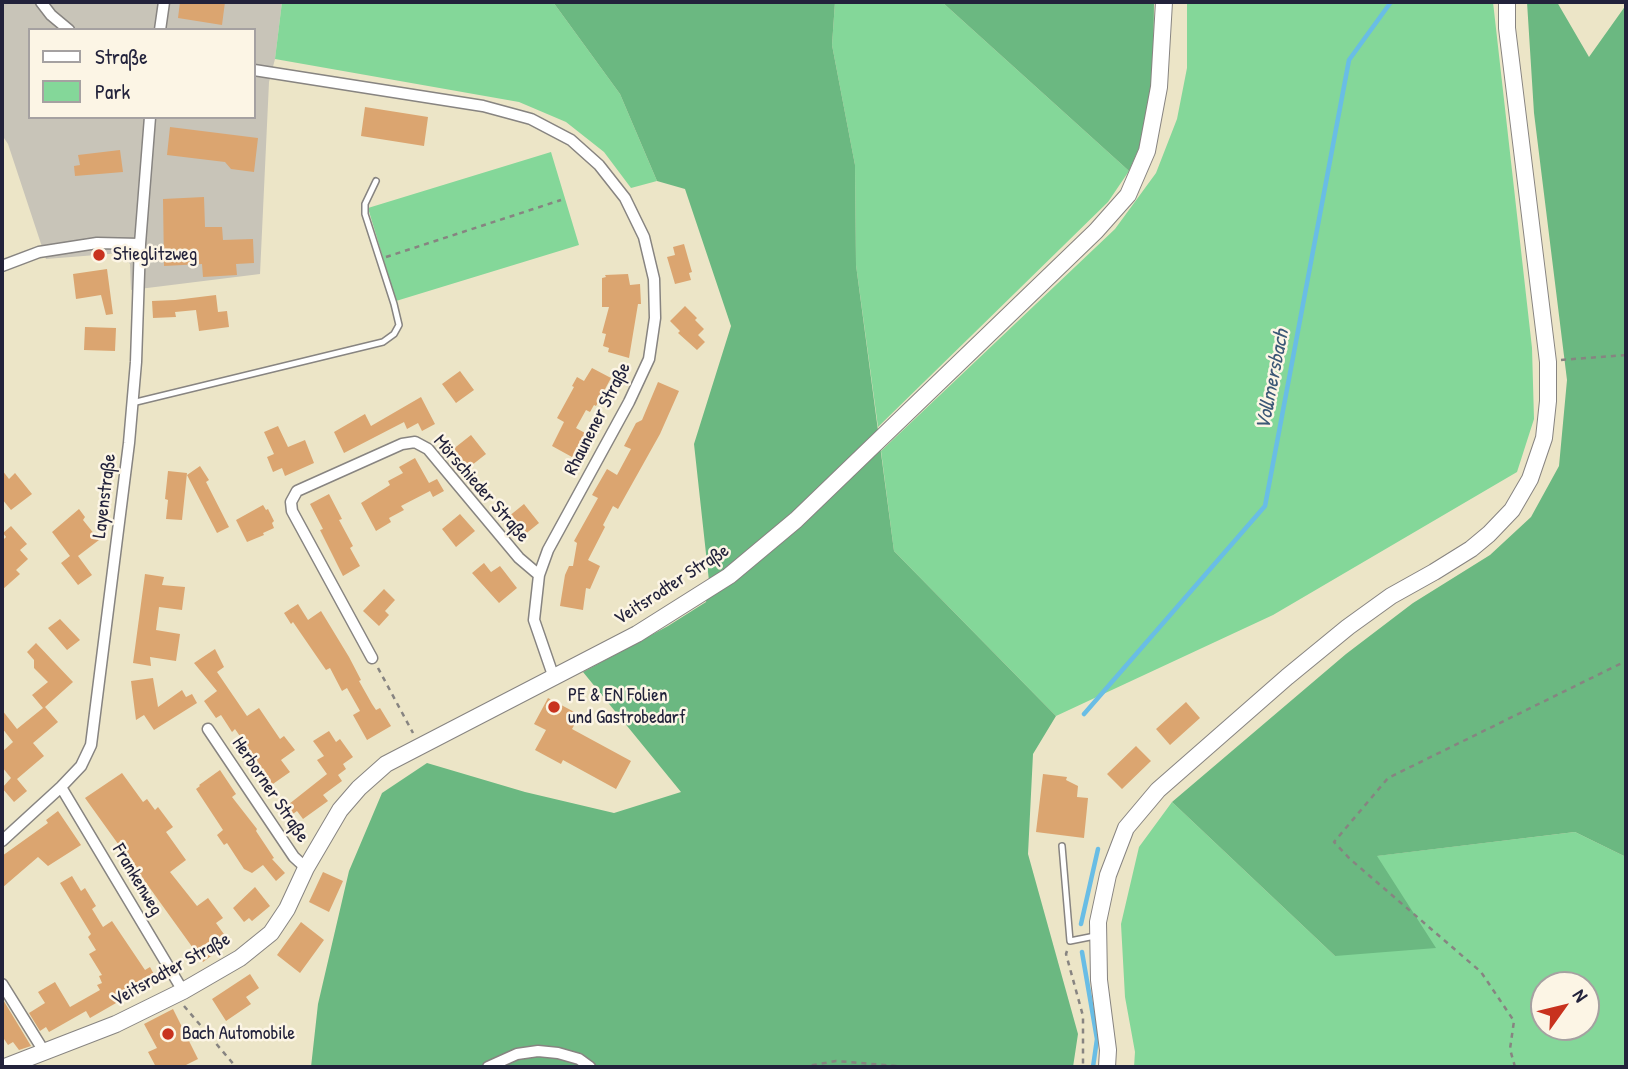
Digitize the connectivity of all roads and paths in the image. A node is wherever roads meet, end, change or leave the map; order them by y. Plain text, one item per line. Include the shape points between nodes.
1 (41, 2) edge
2 (164, 2) edge
3 (1164, 2) edge
4 (1507, 2) edge
5 (67, 28) edge
6 (160, 28) edge
7 (256, 70) edge
8 (150, 119) edge
9 (376, 181) dead end
10 (561, 200) dead end
11 (140, 244) junction
12 (380, 259) junction
13 (2, 266) edge
14 (1626, 355) edge
15 (1548, 362) junction
16 (132, 403) junction
17 (539, 575) junction
18 (372, 658) joint
19 (1626, 661) edge
20 (554, 678) junction
21 (208, 729) dead end
22 (419, 745) junction
23 (61, 787) junction
24 (2, 841) edge
25 (1062, 846) dead end
26 (306, 868) junction
27 (1098, 935) junction
28 (1070, 941) junction
29 (2, 984) edge
30 (179, 993) junction
31 (45, 1054) junction
32 (5, 1067) edge
33 (236, 1067) edge
34 (488, 1067) edge
35 (590, 1067) edge
36 (802, 1067) edge
37 (909, 1067) edge
38 (1083, 1067) edge
39 (1107, 1067) edge
40 (1515, 1067) edge

1 - 5 street
2 - 6 street
3 - 20 street, Veitsrodter Straße via 1159,87 1147,151 1128,195 1096,231 796,520 739,568 637,634
4 - 15 street
7 - 17 street, Rhaunener Straße via 483,106 531,119 571,141 599,164 625,198 644,237 654,279 649,359
8 - 11 street, Layenstraße
9 - 12 lane via 365,214
10 - 12 path
11 - 13 street via 97,243 39,252
11 - 16 street, Layenstraße
12 - 16 lane via 399,325 383,342
14 - 15 path
15 - 27 street via 1544,438 1530,479 1511,510 1471,549 1348,627 1158,790 1138,811 1116,848
16 - 23 street, Layenstraße via 92,745 81,766
17 - 18 street, Mörschieder Straße via 519,558 428,449 415,442 297,491 292,511
17 - 20 street, Rhaunener Straße via 534,620
18 - 22 path
19 - 40 path via 1388,778 1334,842 1481,972 1514,1021 1510,1049
20 - 22 street, Veitsrodter Straße
21 - 26 street, Herborner Straße
22 - 26 street, Veitsrodter Straße via 386,764 359,788 340,810
23 - 24 street, Layenstraße
23 - 30 street, Frankenweg
25 - 28 lane
26 - 30 street, Veitsrodter Straße via 271,933 240,958
27 - 28 lane
27 - 39 street
28 - 38 path via 1066,954 1083,1016
29 - 31 street
30 - 31 street, Veitsrodter Straße
30 - 33 path
31 - 32 street, Veitsrodter Straße
34 - 35 street via 517,1054 538,1051 579,1059
36 - 37 path via 836,1061

